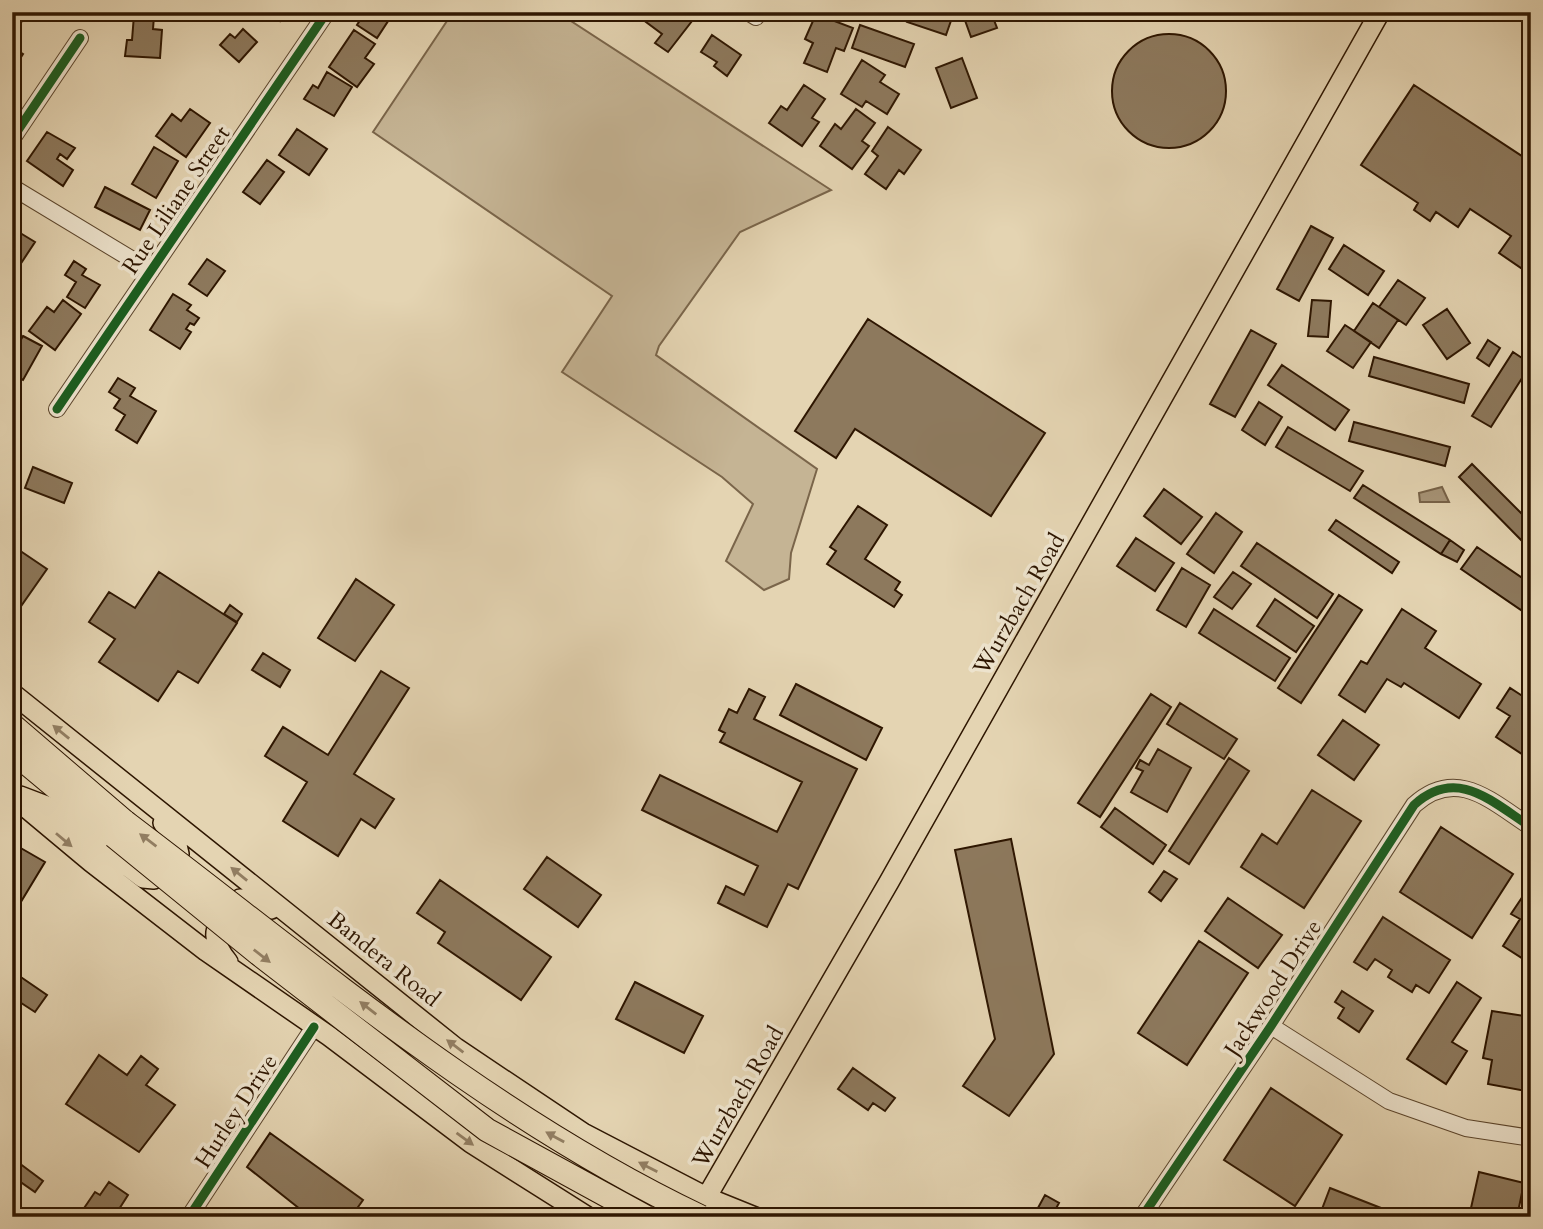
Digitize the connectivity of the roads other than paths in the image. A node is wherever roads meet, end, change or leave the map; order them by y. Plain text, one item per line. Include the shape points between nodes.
1 (327, 12) edge
2 (1380, 12) edge
3 (80, 38) dead end
4 (12, 139) edge
5 (12, 187) edge
6 (151, 271) junction
7 (57, 409) dead end
8 (12, 693) edge
9 (12, 726) edge
10 (12, 751) edge
11 (120, 779) junction
12 (12, 795) edge
13 (1531, 827) edge
14 (119, 829) junction
15 (331, 948) junction
16 (253, 984) junction
17 (1271, 1026) junction
18 (314, 1027) junction
19 (1531, 1139) edge
20 (705, 1207) edge
21 (189, 1217) edge
22 (588, 1217) edge
23 (646, 1217) edge
24 (695, 1217) edge
25 (755, 1217) edge
26 (1142, 1217) edge

1 - 6 street, Rue Liliane Street
2 - 20 main road, Wurzbach Road
3 - 4 street
5 - 6 street
6 - 7 street, Rue Liliane Street
11 -> 8 main road, Bandera Road
9 - 14 highway
10 - 14 highway
11 - 12 main road via 178,844 179,854 155,879 143,878 125,867 49,807
15 -> 11 main road, Bandera Road
12 -> 16 main road via 91,862
13 - 17 street, Jackwood Drive via 1464,788 1441,787 1414,805
20 -> 14 highway, bridge via 515,1114
14 -> 23 highway, bridge via 259,954 486,1130
15 - 16 main road via 260,902 240,900 222,918 215,945
20 -> 15 main road, Bandera Road via 456,1048
16 - 18 main road
17 - 19 street via 1389,1101 1466,1128
17 - 26 street, Jackwood Drive
18 - 21 street, Hurley Drive
18 -> 22 main road via 471,1143
20 - 24 main road, Wurzbach Road
20 - 25 main road, Bandera Road

